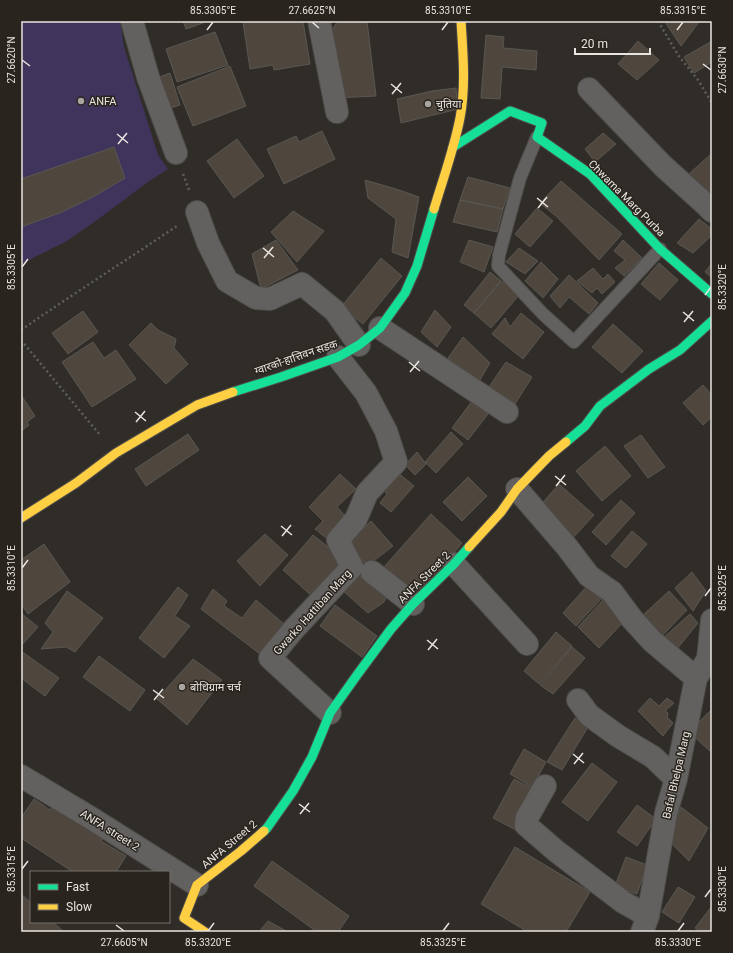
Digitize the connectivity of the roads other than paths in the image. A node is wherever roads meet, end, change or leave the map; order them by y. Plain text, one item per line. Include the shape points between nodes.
1 (132, 21) edge
2 (319, 21) edge
3 (461, 21) edge
4 (589, 89) dead end
5 (336, 112) dead end
6 (537, 137) junction
7 (453, 147) junction
8 (176, 153) road end
9 (712, 211) edge
10 (197, 212) road end
11 (660, 249) junction
12 (712, 294) edge
13 (712, 321) edge
14 (380, 328) junction
15 (359, 345) junction
16 (338, 357) junction
17 (507, 412) dead end
18 (517, 489) junction
19 (21, 518) edge
20 (454, 564) junction
21 (372, 572) dead end
22 (413, 604) junction
23 (712, 620) edge
24 (527, 644) dead end
25 (696, 678) junction
26 (578, 700) dead end
27 (330, 713) junction
28 (21, 776) edge
29 (676, 779) junction
30 (545, 786) dead end
31 (198, 885) junction
32 (645, 924) edge
33 (205, 932) edge

1 - 8 street via 148,77
2 - 5 street
3 - 7 street, ग्वारको-हात्तिवन सडक via 463,87 460,118
4 - 9 street via 663,166
6 - 7 street via 542,124 510,111
6 - 11 street, Chwama Marg Purba via 590,174
6 - 11 lane via 520,178 498,266 543,314 574,342
7 - 14 street, ग्वारको-हात्तिवन सडक via 417,266 405,293
10 - 15 street via 208,243 227,281 256,298 270,299 302,284 335,311
11 - 12 street, Chwama Marg Purba
13 - 18 street, ANFA Street 2 via 680,350 600,406 585,426 549,456
14 - 15 street, ग्वारको-हात्तिवन सडक
14 - 17 street
15 - 16 street, ग्वारको-हात्तिवन सडक
16 - 19 street, ग्वारको-हात्तिवन सडक via 197,405 116,453 76,483
16 - 27 street, Gwarko Hattiban Marg via 366,393 386,431 396,462 367,493 356,519 338,540 352,566 270,658
18 - 20 street, ANFA Street 2
18 - 25 street via 589,576 612,592 652,641
20 - 22 street, ANFA Street 2
20 - 24 street
21 - 22 street
22 - 27 street, ANFA Street 2 via 357,674
23 - 25 street, Bafal Bhelpa Marg via 708,659
25 - 29 street, Bafal Bhelpa Marg
26 - 29 street via 589,715 653,757
27 - 31 street, ANFA Street 2 via 312,757 293,791 267,828
28 - 31 street, ANFA street 2
29 - 32 street, Bafal Bhelpa Marg via 666,813
30 - 32 street via 527,818 526,825 623,902
31 - 33 street via 184,918

